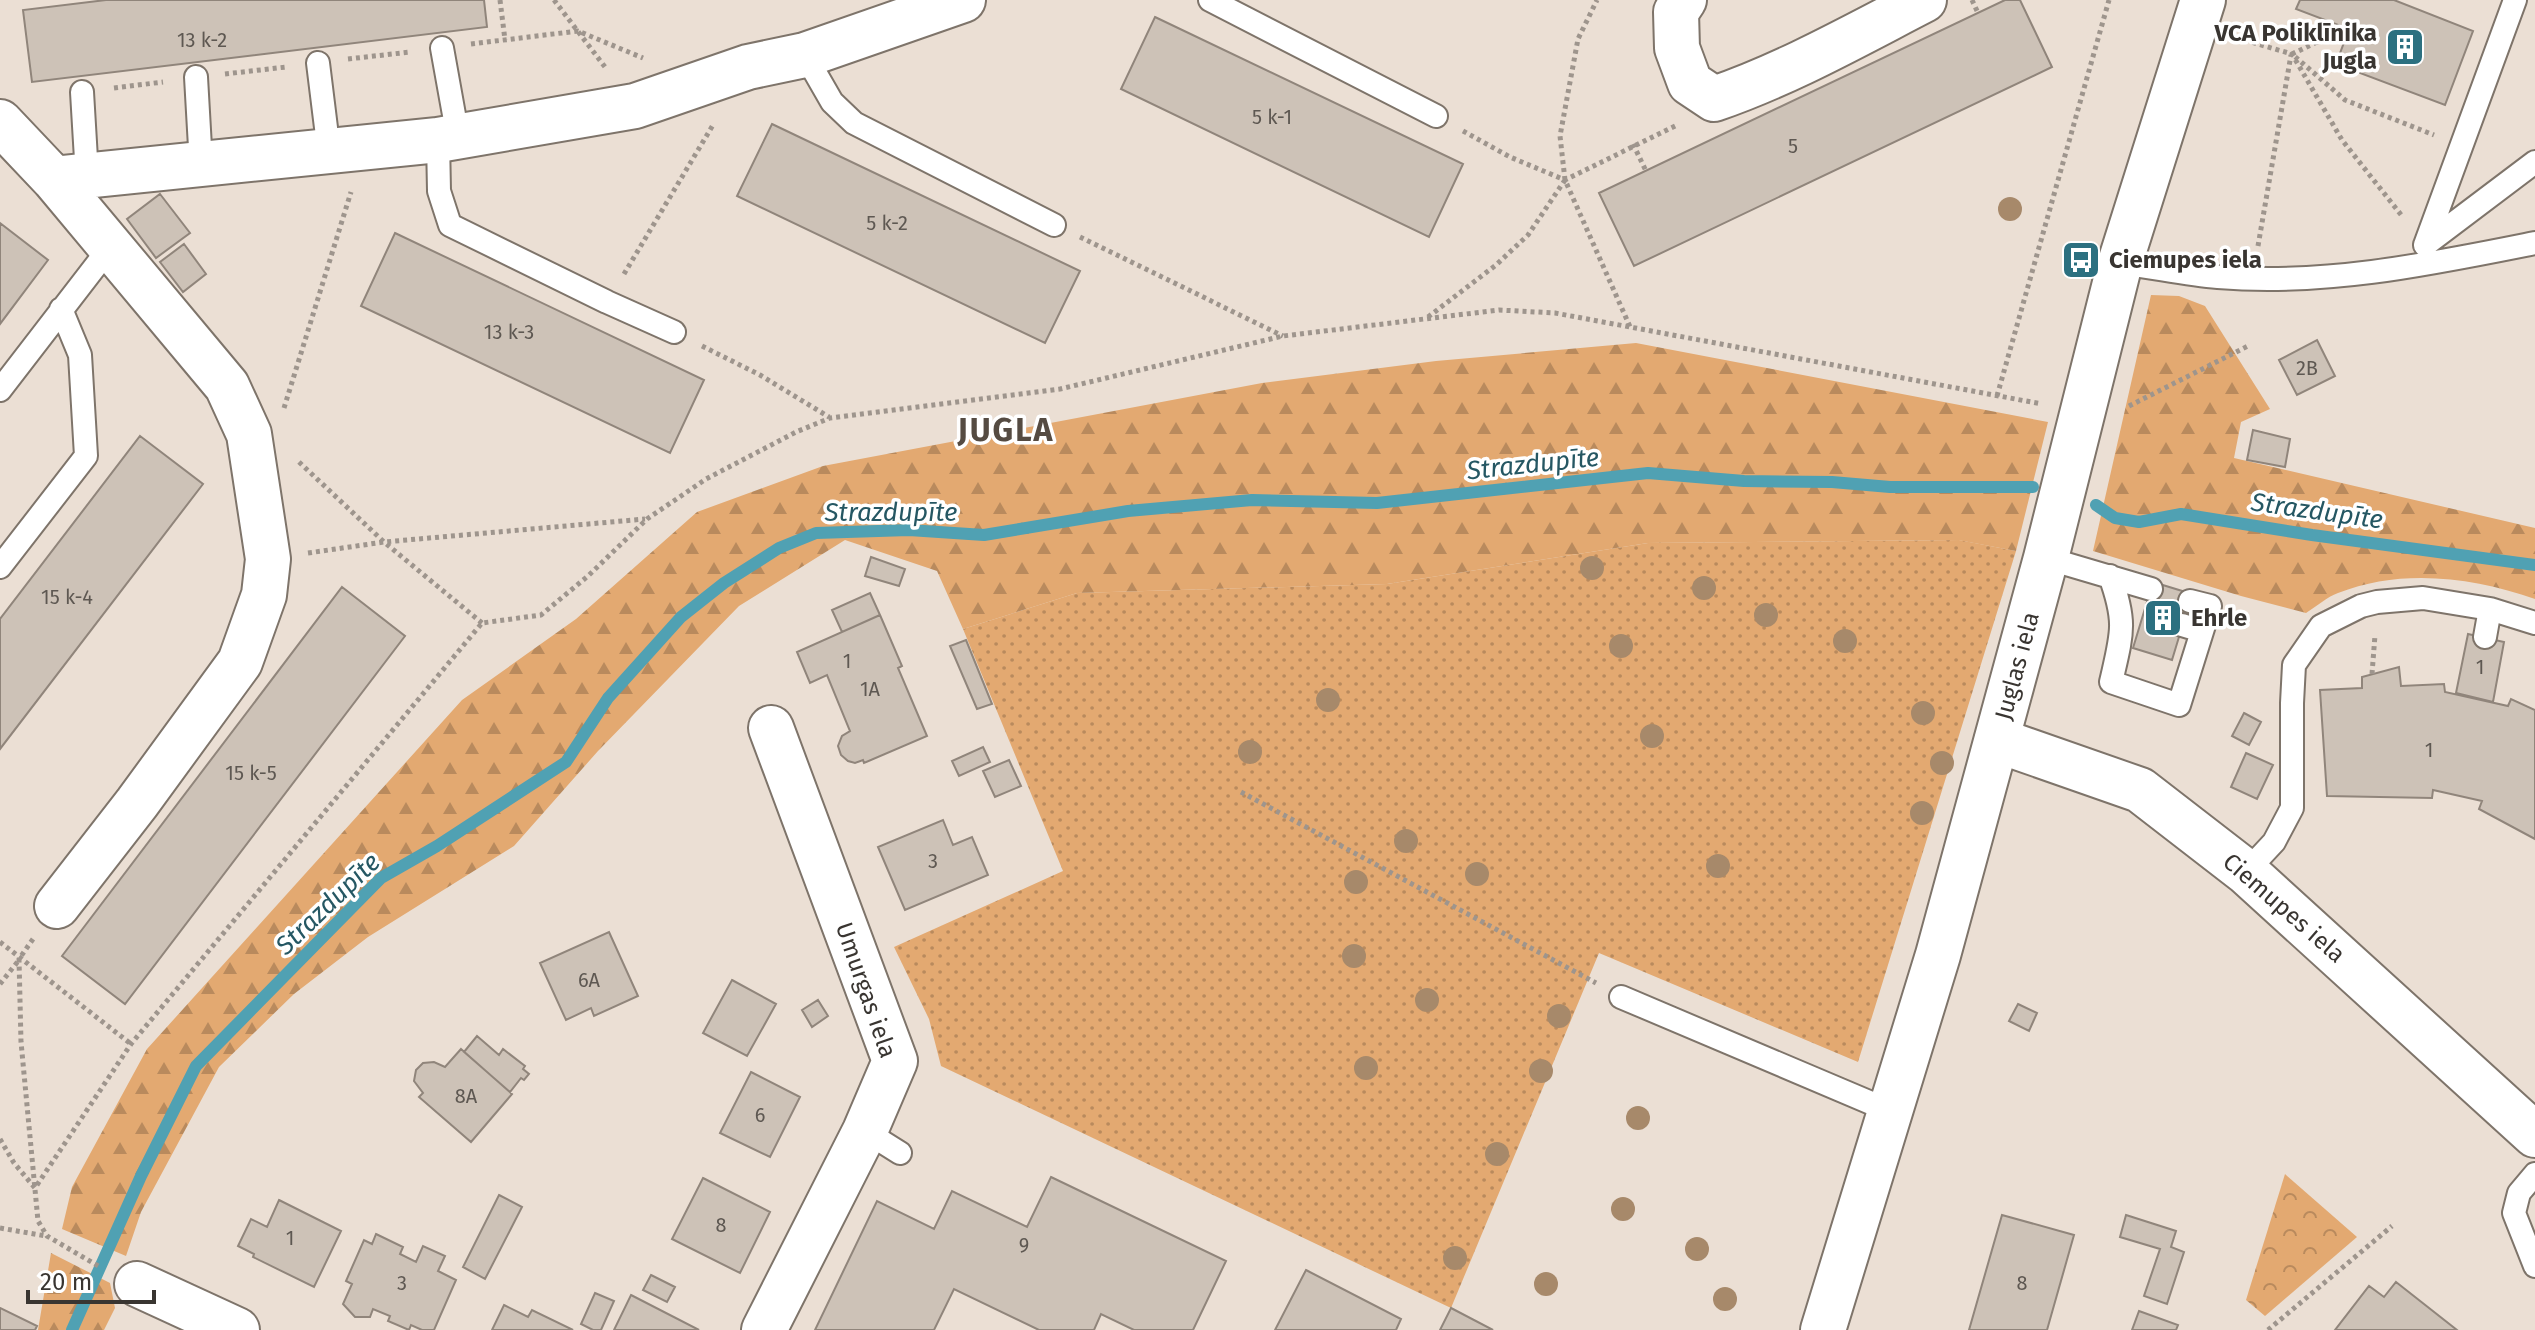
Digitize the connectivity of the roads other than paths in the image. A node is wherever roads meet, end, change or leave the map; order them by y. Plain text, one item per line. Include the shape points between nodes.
1 (963, 0) edge
2 (1210, 0) edge
3 (1684, 0) edge
4 (1924, 0) edge
5 (2203, 0) edge
6 (2515, 0) edge
7 (442, 48) dead end
8 (805, 55) junction
9 (318, 63) dead end
10 (196, 77) dead end
11 (82, 92) dead end
12 (1436, 116) road end
13 (0, 122) edge
14 (448, 138) junction
15 (347, 151) junction
16 (2535, 162) edge
17 (201, 165) junction
18 (71, 178) junction
19 (1054, 225) road end
20 (2535, 243) edge
21 (2425, 245) junction
22 (111, 246) junction
23 (2120, 263) junction
24 (2398, 270) junction
25 (61, 309) junction
26 (674, 332) dead end
27 (0, 390) edge
28 (2049, 547) junction
29 (0, 567) edge
30 (2110, 576) junction
31 (2151, 589) dead end
32 (2190, 601) dead end
33 (2121, 606) junction
34 (2490, 609) junction
35 (2144, 612) dead end
36 (2535, 623) edge
37 (2485, 637) dead end
38 (771, 728) dead end
39 (1997, 740) junction
40 (2246, 872) junction
41 (57, 906) road end
42 (1621, 997) road end
43 (1890, 1111) junction
44 (2535, 1135) edge
45 (2535, 1174) edge
46 (2535, 1266) edge
47 (137, 1284) dead end
48 (237, 1330) edge
49 (764, 1330) edge
50 (1823, 1330) edge

1 - 8 street
2 - 12 lane
3 - 4 street via 1676,12 1677,48 1690,83 1714,99
5 - 23 street, Juglas iela
6 - 21 lane
7 - 14 lane
8 - 14 street via 748,67 635,106
8 - 19 lane via 832,102 854,123
9 - 15 lane
10 - 17 lane
11 - 18 lane
13 - 18 street
14 - 15 street
14 - 26 lane via 439,191 450,225
15 - 17 street
16 - 21 lane
17 - 18 street
18 - 22 street
20 - 24 lane
21 - 24 lane
22 - 25 lane
22 - 41 street via 227,386 262,437 268,559 264,595 240,662
23 - 24 lane via 2218,277
23 - 28 street, Juglas iela via 2101,411 2066,476
25 - 27 lane
25 - 29 lane via 80,355 86,456
28 - 30 lane
28 - 39 street, Juglas iela
30 - 31 lane
30 - 33 lane
32 - 33 lane via 2210,606 2192,628 2179,705 2111,682 2129,634
33 - 35 lane
34 - 36 lane
34 - 37 lane
34 - 40 lane via 2423,598 2377,602 2321,626 2294,665 2292,808 2274,842
38 - 49 street, Umurgas iela via 895,1061 882,1142
39 - 40 street, Ciemupes iela via 2140,790
39 - 43 street, Juglas iela
40 - 44 street, Ciemupes iela
42 - 43 lane
43 - 50 street, Juglas iela
45 - 46 lane via 2519,1193 2514,1213
47 - 48 street

